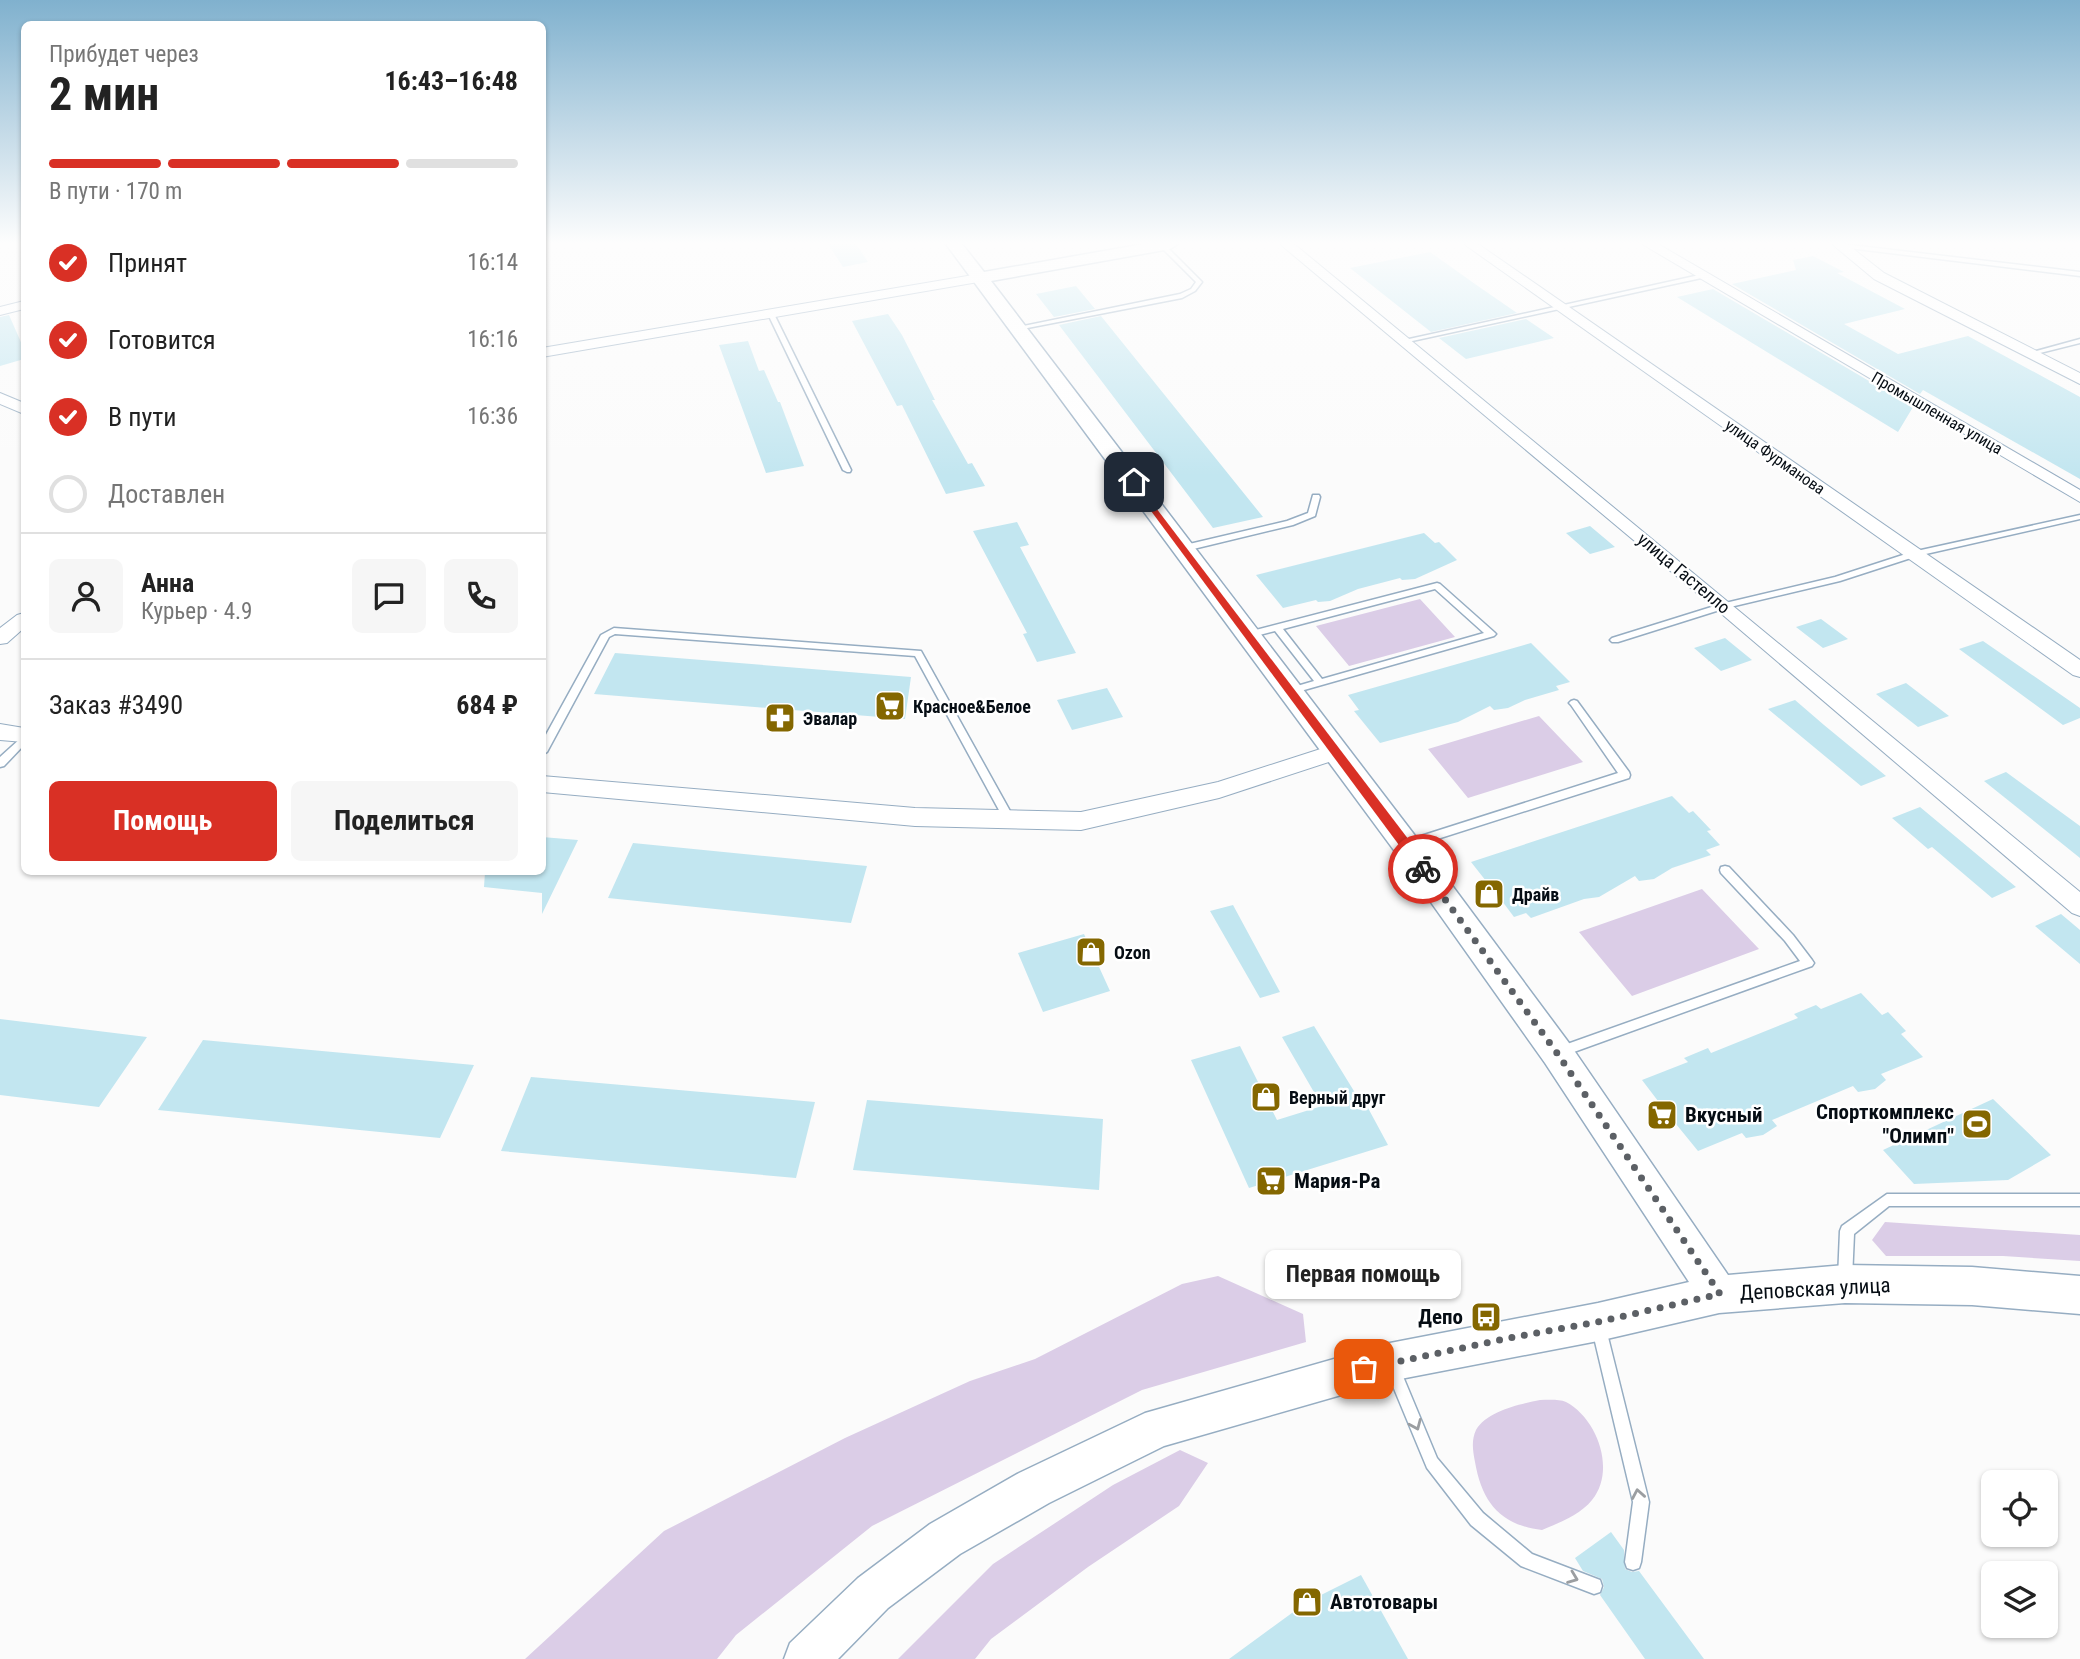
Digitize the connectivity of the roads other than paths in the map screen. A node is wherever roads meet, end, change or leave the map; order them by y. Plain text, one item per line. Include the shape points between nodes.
1 (727, 321) edge
2 (775, 321) edge
3 (1012, 321) edge
4 (1051, 321) edge
5 (1379, 321) edge
6 (1497, 321) edge
7 (1581, 321) edge
8 (1781, 321) edge
9 (1969, 321) edge
10 (1017, 328) junction
11 (1403, 341) junction
12 (2080, 341) edge
13 (546, 352) edge
14 (2032, 353) junction
15 (2080, 379) edge
16 (0, 398) edge
17 (21, 408) edge
18 (847, 470) dead end
19 (1316, 497) dead end
20 (2080, 497) edge
21 (2080, 517) edge
22 (1185, 548) junction
23 (1915, 554) junction
24 (1724, 606) junction
25 (21, 621) edge
26 (1277, 628) junction
27 (1248, 635) junction
28 (0, 638) edge
29 (1615, 640) dead end
30 (2080, 670) edge
31 (1320, 682) junction
32 (1290, 691) junction
33 (1574, 703) dead end
34 (0, 732) edge
35 (21, 737) edge
36 (21, 741) edge
37 (546, 745) edge
38 (1336, 752) junction
39 (0, 763) edge
40 (546, 784) edge
41 (1010, 821) junction
42 (1406, 845) junction
43 (1725, 870) dead end
44 (2080, 906) edge
45 (1557, 1053) junction
46 (2080, 1200) edge
47 (1845, 1284) junction
48 (1720, 1294) junction
49 (2080, 1295) edge
50 (1598, 1322) junction
51 (1390, 1362) junction
52 (1633, 1562) dead end
53 (1594, 1586) dead end
54 (806, 1659) edge

1 - 13 street
2 - 18 lane
3 - 10 street
4 - 10 lane
5 - 11 street, улица Гастелло
6 - 11 lane
7 - 23 street, улица Фурманова
8 - 20 street, Промышленная улица
9 - 14 street
10 - 22 street
11 - 24 street, улица Гастелло
12 - 14 lane
14 - 15 street
16 - 17 street
19 - 22 lane via 1312,514 1290,523
21 - 23 lane
22 - 27 street
23 - 24 lane via 1837,579
23 - 30 street, улица Фурманова
24 - 29 lane
24 - 44 street, улица Гастелло
25 - 28 street
26 - 27 lane
26 - 31 lane
26 - 31 lane via 1437,586 1491,634
27 - 32 street
31 - 32 lane
32 - 38 street
33 - 42 lane via 1625,775
34 - 35 street
36 - 39 lane
37 - 41 lane via 606,635 614,631 918,653
38 - 41 street via 1219,790 1081,821
38 - 42 street
40 - 41 street
42 - 45 street
43 - 45 lane via 1808,963
45 - 48 street
46 - 47 lane via 1887,1200 1847,1231
47 - 48 street, Деповская улица
47 - 49 street, Деповская улица via 1972,1286
48 - 50 street, Деповская улица
50 - 51 street, Деповская улица
52 -> 50 lane via 1641,1502
51 -> 53 lane via 1432,1463 1476,1519 1527,1560
51 - 54 street, Деповская улица via 1158,1427 1034,1488 945,1539 873,1593

